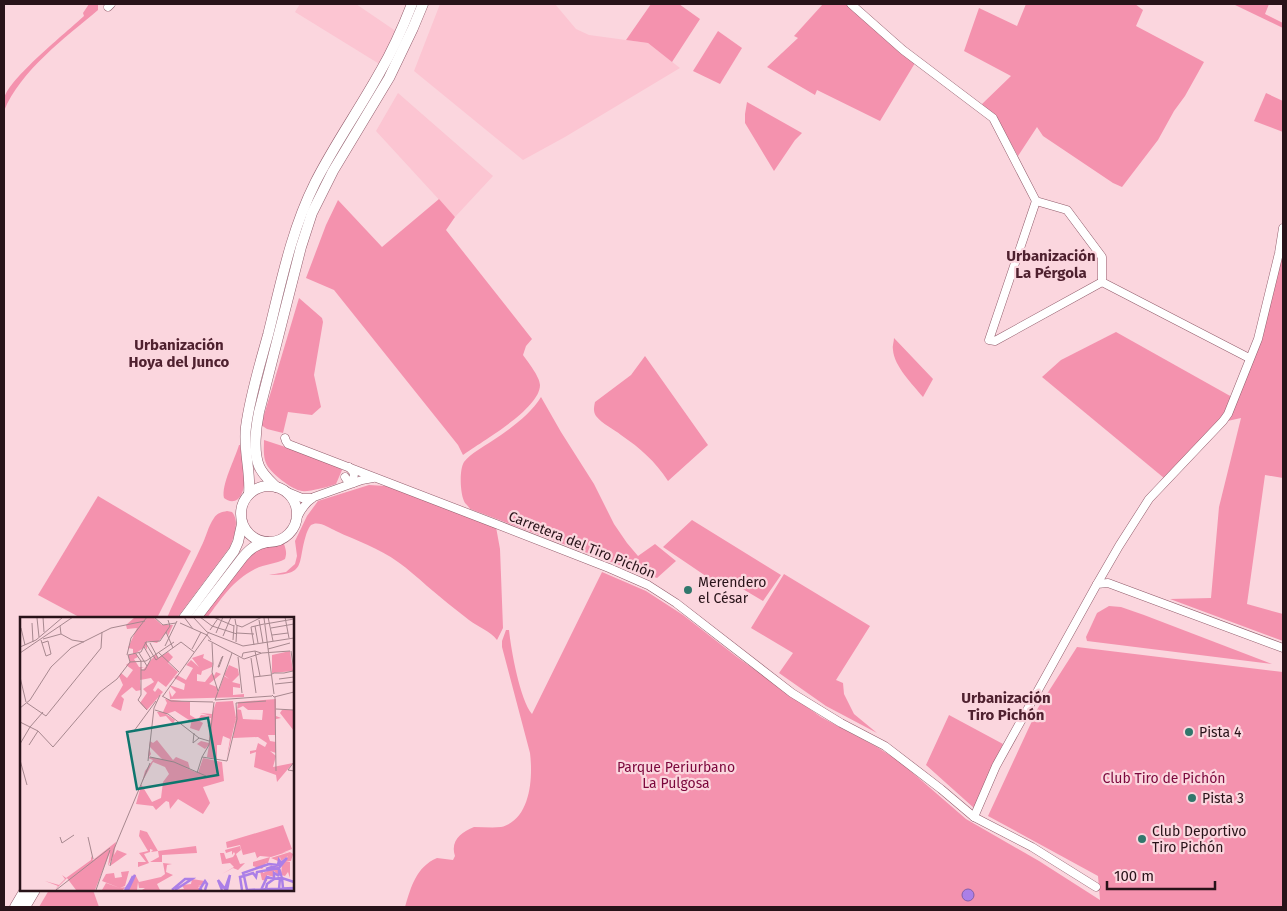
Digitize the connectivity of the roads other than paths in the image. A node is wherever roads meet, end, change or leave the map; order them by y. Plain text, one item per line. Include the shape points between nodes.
1 (412, 4) edge
2 (423, 4) edge
3 (851, 4) edge
4 (1036, 201) junction
5 (1283, 228) edge
6 (1102, 282) junction
7 (1250, 358) junction
8 (286, 438) dead end
9 (344, 465) junction
10 (345, 477) junction
11 (382, 480) junction
12 (353, 484) junction
13 (280, 489) junction
14 (336, 489) junction
15 (249, 494) junction
16 (314, 497) junction
17 (297, 518) junction
18 (242, 524) junction
19 (267, 542) junction
20 (1097, 584) junction
21 (185, 617) edge
22 (197, 617) edge
23 (1283, 648) edge
24 (974, 817) junction
25 (1096, 887) dead end
26 (24, 891) edge
27 (35, 891) edge
28 (15, 907) edge
29 (25, 907) edge

1 - 15 main road via 380,72 315,183 290,245 246,427
2 - 13 main road via 396,64 333,171 312,213 301,247 256,427 259,467
3 - 4 street via 903,50 993,118
4 - 6 street via 1067,210 1102,257
4 - 6 street via 989,340 996,341
5 - 7 street via 1258,339
6 - 7 street
7 - 20 street via 1223,422 1149,499
8 - 9 street, Carretera del Tiro Pichón via 288,444
9 - 10 street
9 - 11 street, Carretera del Tiro Pichón
9 - 12 street via 354,473
10 - 12 street
10 - 14 street
11 - 12 street via 371,478
11 - 24 street, Carretera del Tiro Pichón via 648,585 792,692 884,746
12 - 14 street
13 - 15 main road via 267,486
13 - 16 street via 302,498
13 - 17 main road via 294,502
14 - 16 street
15 - 18 main road via 242,509
16 - 17 street via 302,507
17 - 19 main road via 286,536
18 - 19 main road via 253,537
18 - 21 main road via 234,551
19 - 22 main road via 259,544 243,557
20 - 23 street via 1108,583
20 - 24 street via 996,766
24 - 25 street, Carretera del Tiro Pichón via 1032,847
26 - 28 main road
27 - 29 main road

